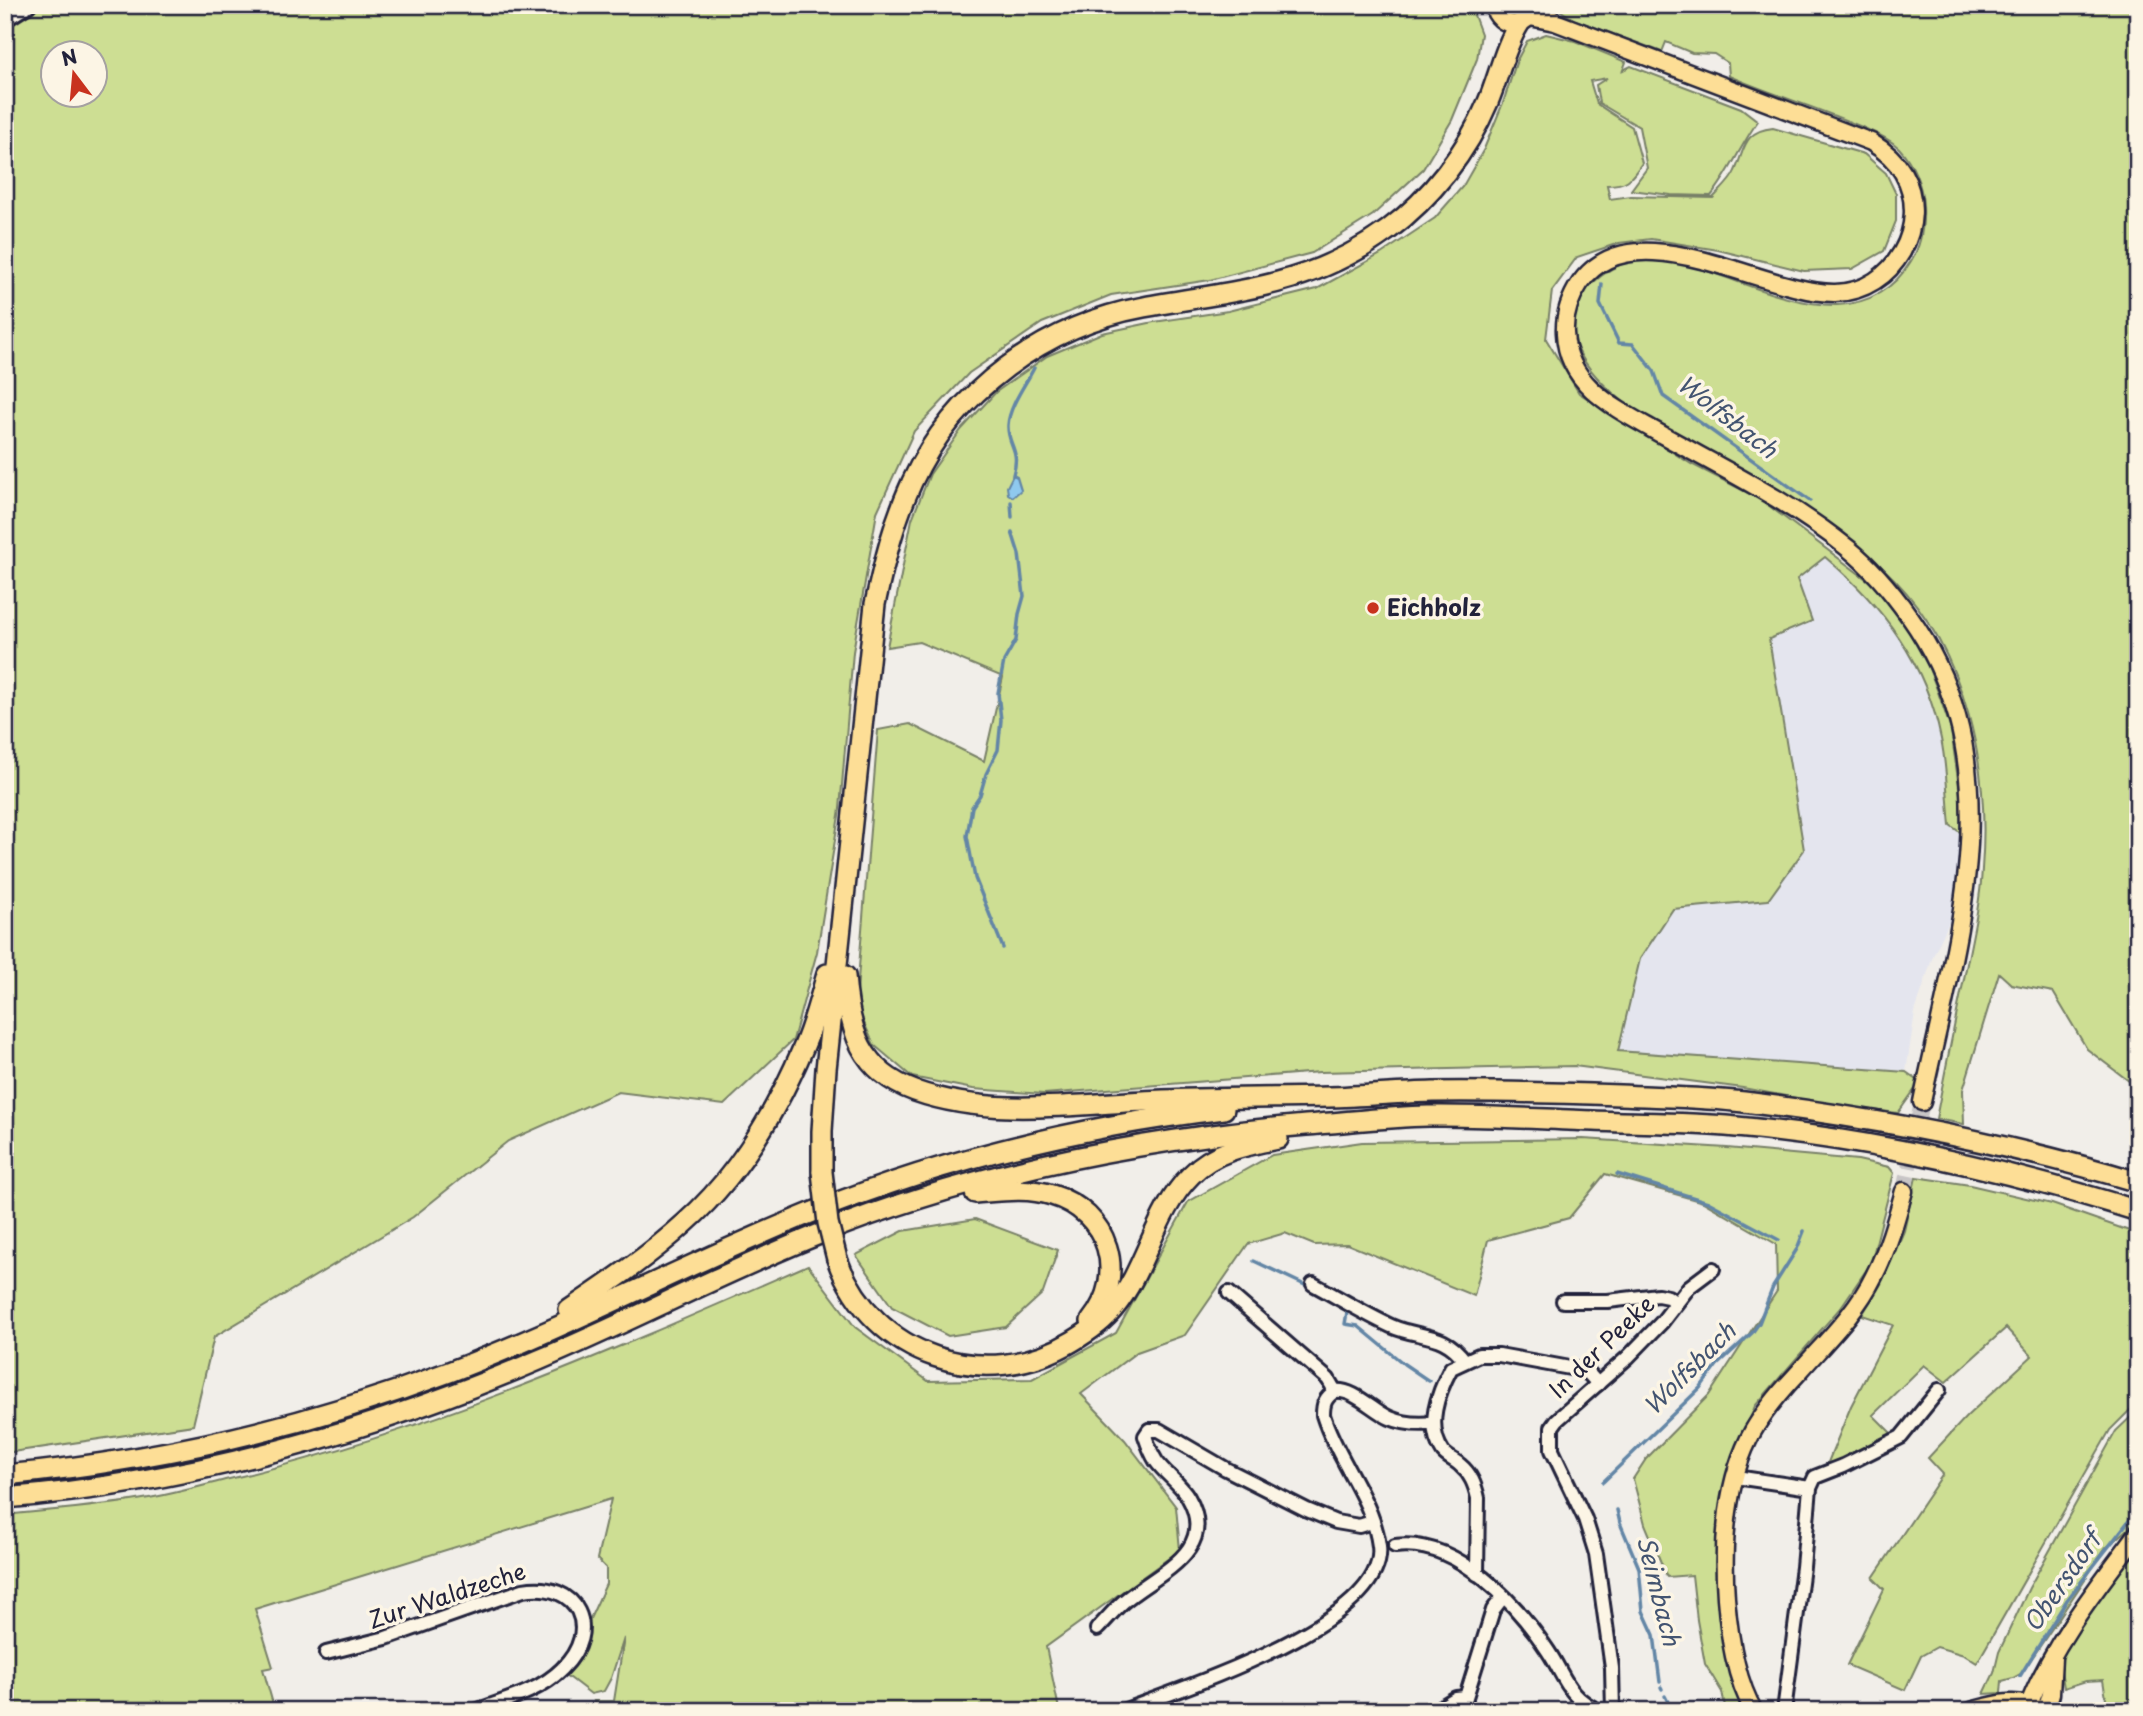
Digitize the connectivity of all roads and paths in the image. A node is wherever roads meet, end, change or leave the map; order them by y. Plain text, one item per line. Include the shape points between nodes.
1 (29, 5) edge
2 (1493, 5) edge
3 (1522, 17) edge
4 (5, 20) edge
5 (841, 923) junction
6 (1329, 1097) junction
7 (1922, 1102) tunnel mouth
8 (1386, 1118) junction
9 (2138, 1182) edge
10 (1904, 1191) tunnel mouth
11 (929, 1195) junction
12 (2138, 1211) edge
13 (1713, 1269) dead end
14 (1313, 1284) dead end
15 (1229, 1293) dead end
16 (1563, 1301) dead end
17 (1676, 1303) junction
18 (531, 1337) junction
19 (1077, 1339) junction
20 (1465, 1361) junction
21 (1598, 1384) junction
22 (1939, 1390) dead end
23 (1335, 1391) junction
24 (1434, 1423) junction
25 (5, 1475) edge
26 (1736, 1477) junction
27 (1810, 1488) junction
28 (5, 1498) edge
29 (1372, 1522) junction
30 (2138, 1533) edge
31 (1395, 1546) dead end
32 (1476, 1574) junction
33 (1503, 1597) junction
34 (1097, 1629) dead end
35 (326, 1653) dead end
36 (1466, 1697) junction
37 (2039, 1709) edge
38 (475, 1711) edge
39 (1123, 1711) edge
40 (1435, 1711) edge
41 (1464, 1711) edge
42 (1599, 1711) edge
43 (1613, 1711) edge
44 (1754, 1711) edge
45 (1783, 1711) edge
46 (1971, 1711) edge

1 - 4 street
2 - 3 main road via 1495,13
3 - 5 highway via 1488,103 1463,150 1411,211 1366,245 1290,280 1113,314 1057,335 991,379 943,430 912,482 882,572
3 - 7 main road via 1555,22 1871,142 1895,162 1910,189 1913,220 1905,249 1871,284 1837,293 1804,289 1674,255 1638,252 1605,261 1583,279 1571,300 1565,325 1569,357 1586,386 1619,411 1800,512 1853,551 1921,632 1940,668 1965,751 1971,835 1964,900
5 - 6 highway via 847,1006 855,1037 879,1071 912,1090 956,1101 1021,1106
5 - 18 highway via 804,1045 773,1111 727,1177 687,1222 637,1263
5 - 19 highway, bridge via 823,1103 822,1172 828,1223 848,1283 869,1313 899,1339 957,1363 998,1366 1040,1358
6 - 9 highway via 1531,1092 1742,1102 1849,1116
6 - 18 highway via 1123,1125 1045,1140 919,1174 728,1247
8 - 11 highway via 1223,1132 1128,1148
8 - 12 highway via 1723,1125 1905,1151 2024,1178
8 - 19 highway via 1247,1144 1208,1161 1179,1188 1114,1308
10 - 26 main road via 1874,1277 1847,1317 1762,1417
11 - 19 highway via 1035,1191 1064,1199 1087,1214 1107,1246 1110,1280 1096,1314
11 - 28 highway via 822,1233 539,1360 374,1423 294,1448 151,1480
13 - 17 street, In der Peeke
14 - 20 street via 1393,1327 1443,1341
15 - 23 street via 1328,1379
16 - 17 street via 1658,1295
17 - 21 street, In der Peeke
18 - 25 highway via 366,1402 287,1425 147,1456
20 - 21 street via 1499,1355 1581,1370
20 - 24 street via 1451,1368 1442,1384
21 - 43 street, In der Peeke via 1557,1420 1551,1442 1597,1554
22 - 27 street via 1902,1437 1815,1477
23 - 24 street via 1347,1391 1405,1423
23 - 29 street via 1327,1396 1323,1415
24 - 32 street via 1442,1451 1470,1475 1475,1486
26 - 27 street
26 - 44 main road via 1724,1570 1726,1606 1742,1685
27 - 45 street
29 - 34 street via 1359,1526 1336,1522 1226,1469 1159,1430 1149,1430 1144,1436 1157,1462 1195,1510 1195,1535 1181,1560 1123,1602
29 - 39 street via 1380,1557 1375,1571 1325,1622 1289,1644
30 - 37 main road via 2054,1651 2051,1693
31 - 32 street via 1434,1550 1457,1559
32 - 33 street
33 - 36 street via 1493,1610
33 - 42 street via 1525,1618 1576,1697
35 - 38 street, Zur Waldzeche via 386,1638 523,1590 547,1587 564,1594 578,1609 582,1623 582,1637 572,1658 527,1692
36 - 40 street
36 - 41 street
37 - 46 main road via 2013,1702

